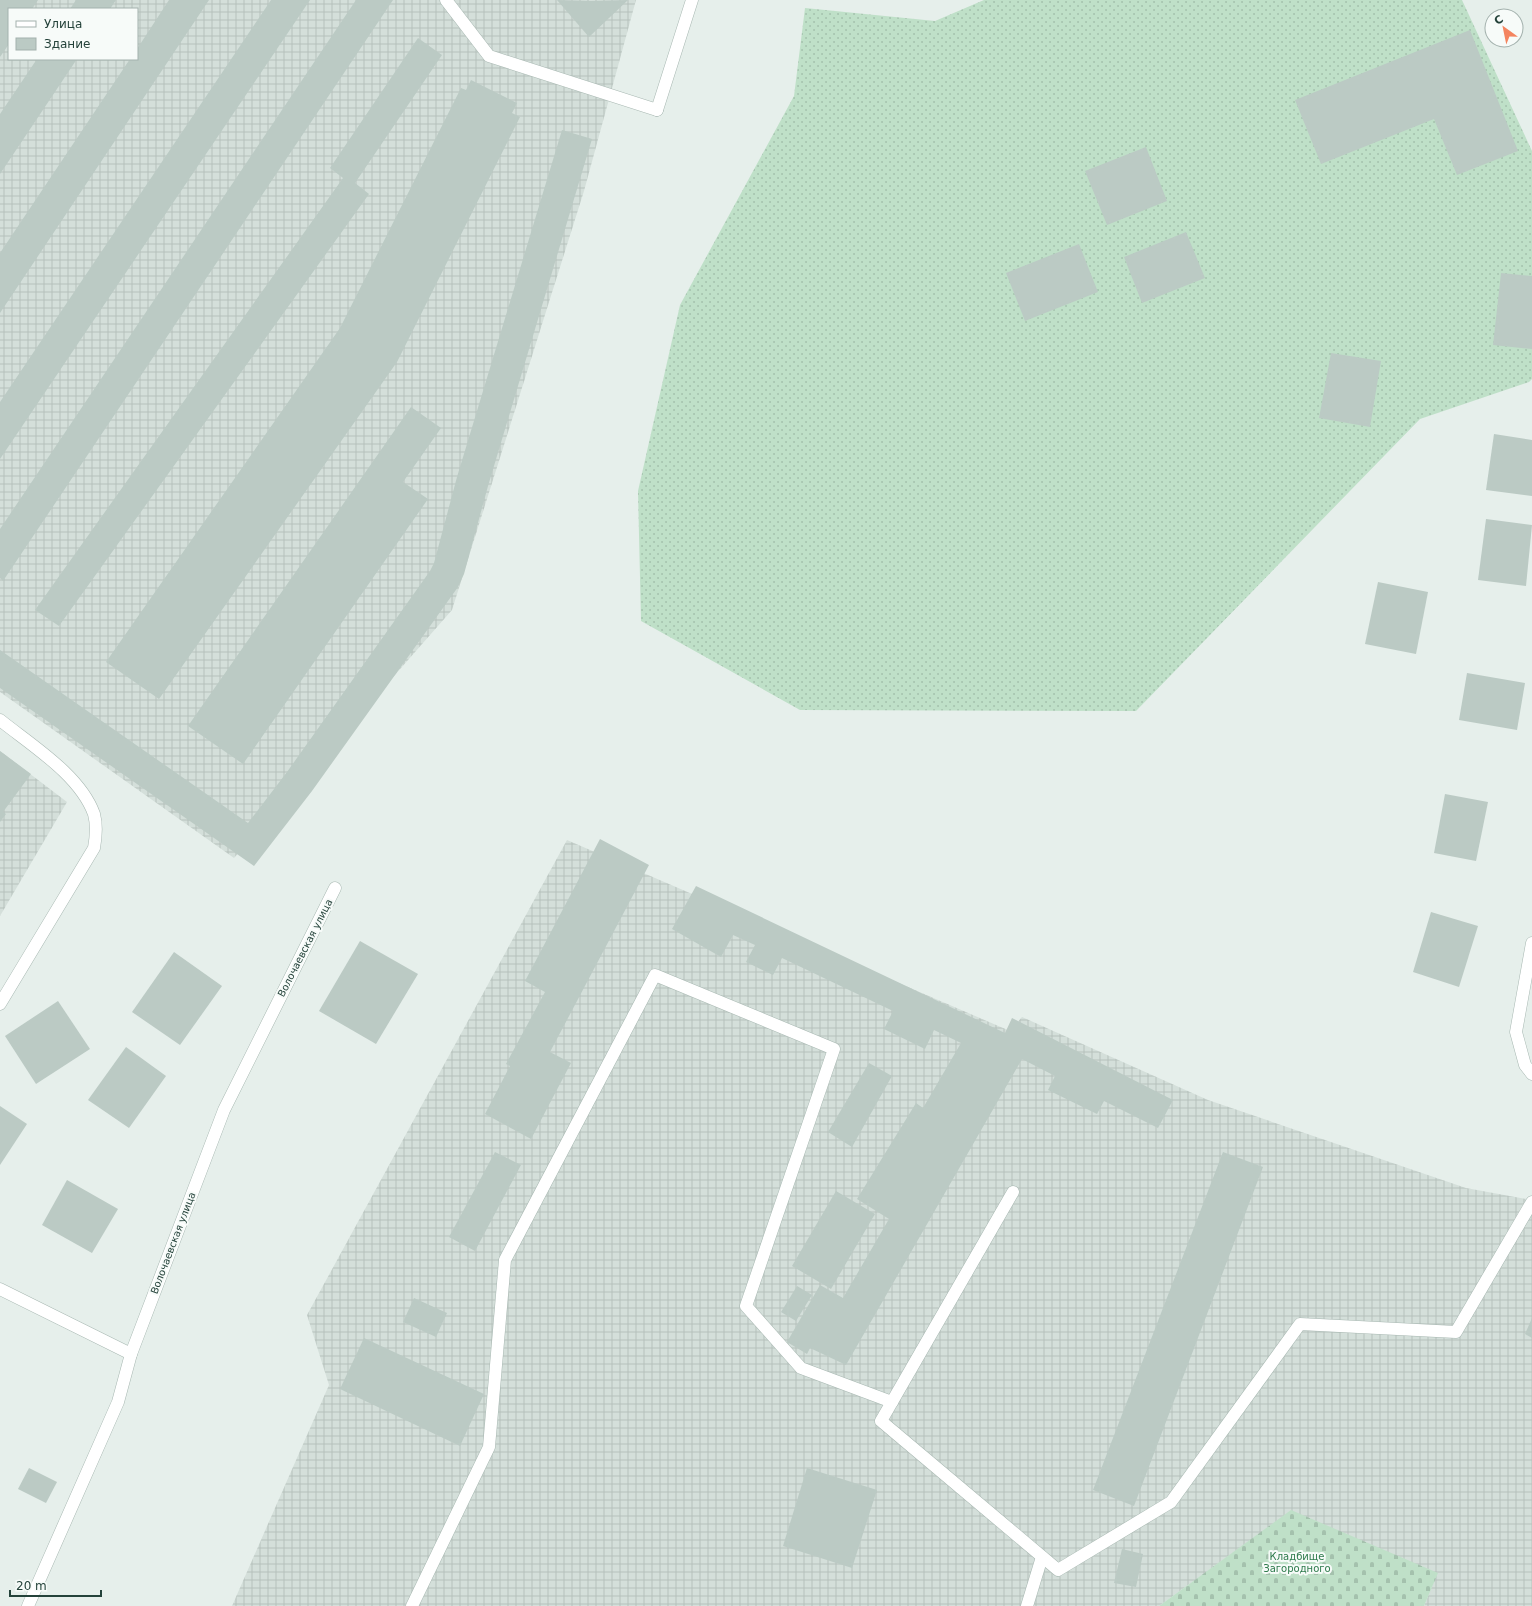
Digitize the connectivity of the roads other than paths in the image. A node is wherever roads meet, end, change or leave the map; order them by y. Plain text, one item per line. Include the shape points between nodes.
1 (446, 0) edge
2 (692, 0) edge
3 (0, 720) edge
4 (334, 888) dead end
5 (1532, 943) edge
6 (0, 1004) edge
7 (1532, 1074) edge
8 (1013, 1192) dead end
9 (1532, 1202) edge
10 (0, 1290) edge
11 (131, 1354) junction
12 (892, 1402) junction
13 (1042, 1557) junction
14 (28, 1606) edge
15 (412, 1606) edge
16 (1027, 1606) edge

1 - 2 street via 489,56 656,110
3 - 6 street via 58,766 85,796 94,816 96,834 94,848
4 - 11 street, Волочаевская улица via 224,1110
5 - 7 street via 1516,1032 1525,1065
8 - 12 street
9 - 13 street via 1456,1332 1300,1324 1171,1502 1058,1570
10 - 11 street
11 - 14 street, Волочаевская улица via 118,1402
12 - 13 street via 881,1421
12 - 15 street via 801,1368 746,1306 834,1049 656,975 505,1260 489,1448
13 - 16 street

